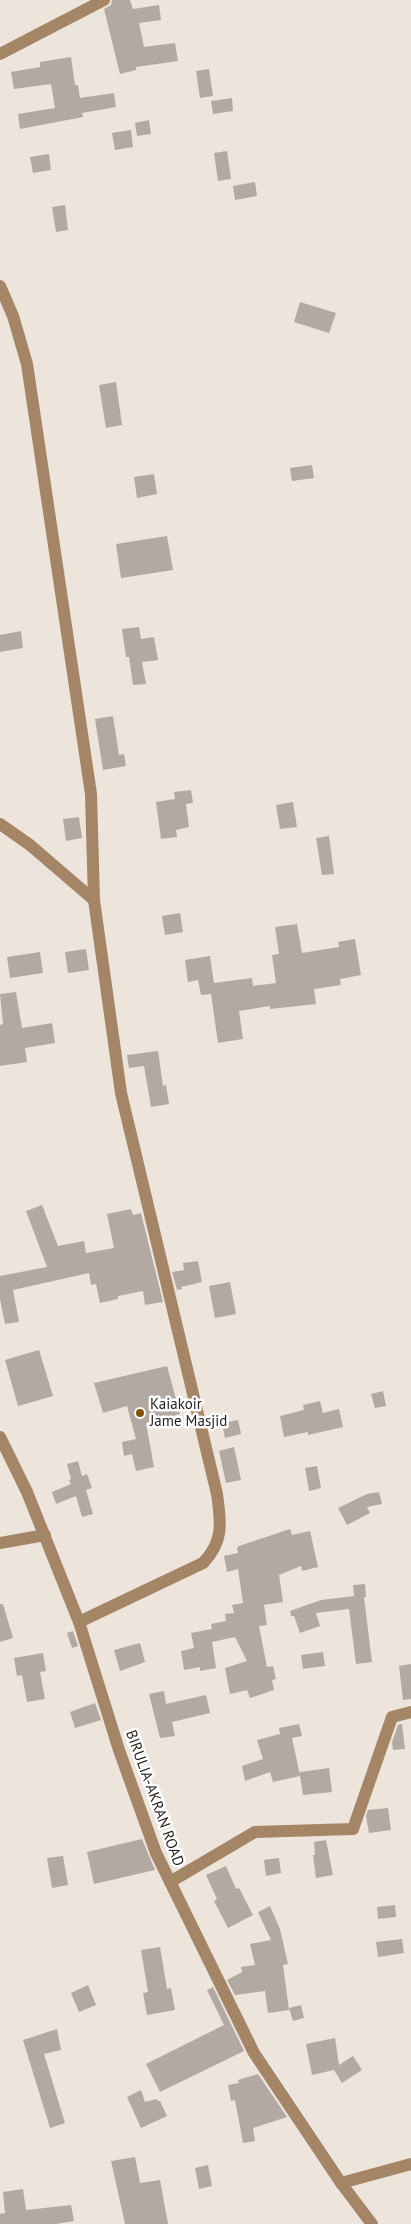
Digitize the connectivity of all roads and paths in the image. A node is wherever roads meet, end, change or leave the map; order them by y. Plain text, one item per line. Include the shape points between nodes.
1 (104, 0) edge
2 (0, 54) edge
3 (0, 286) edge
4 (0, 824) edge
5 (94, 900) junction
6 (0, 1437) edge
7 (45, 1535) junction
8 (0, 1543) edge
9 (79, 1622) junction
10 (411, 1712) edge
11 (170, 1882) junction
12 (411, 2164) edge
13 (341, 2183) junction
14 (372, 2224) edge

1 - 2 street
3 - 5 street via 14,316 27,364 91,794
4 - 5 street via 30,845
5 - 9 street via 121,1093 218,1494 221,1524 212,1553 202,1563
6 - 7 street, BIRULIA-AKRAN ROAD
7 - 8 street
7 - 9 street, BIRULIA-AKRAN ROAD
9 - 11 street, BIRULIA-AKRAN ROAD via 119,1750 156,1853
10 - 11 street via 392,1717 353,1829 255,1832
11 - 13 street, BIRULIA-AKRAN ROAD via 254,2053
12 - 13 street
13 - 14 street, BIRULIA-AKRAN ROAD

